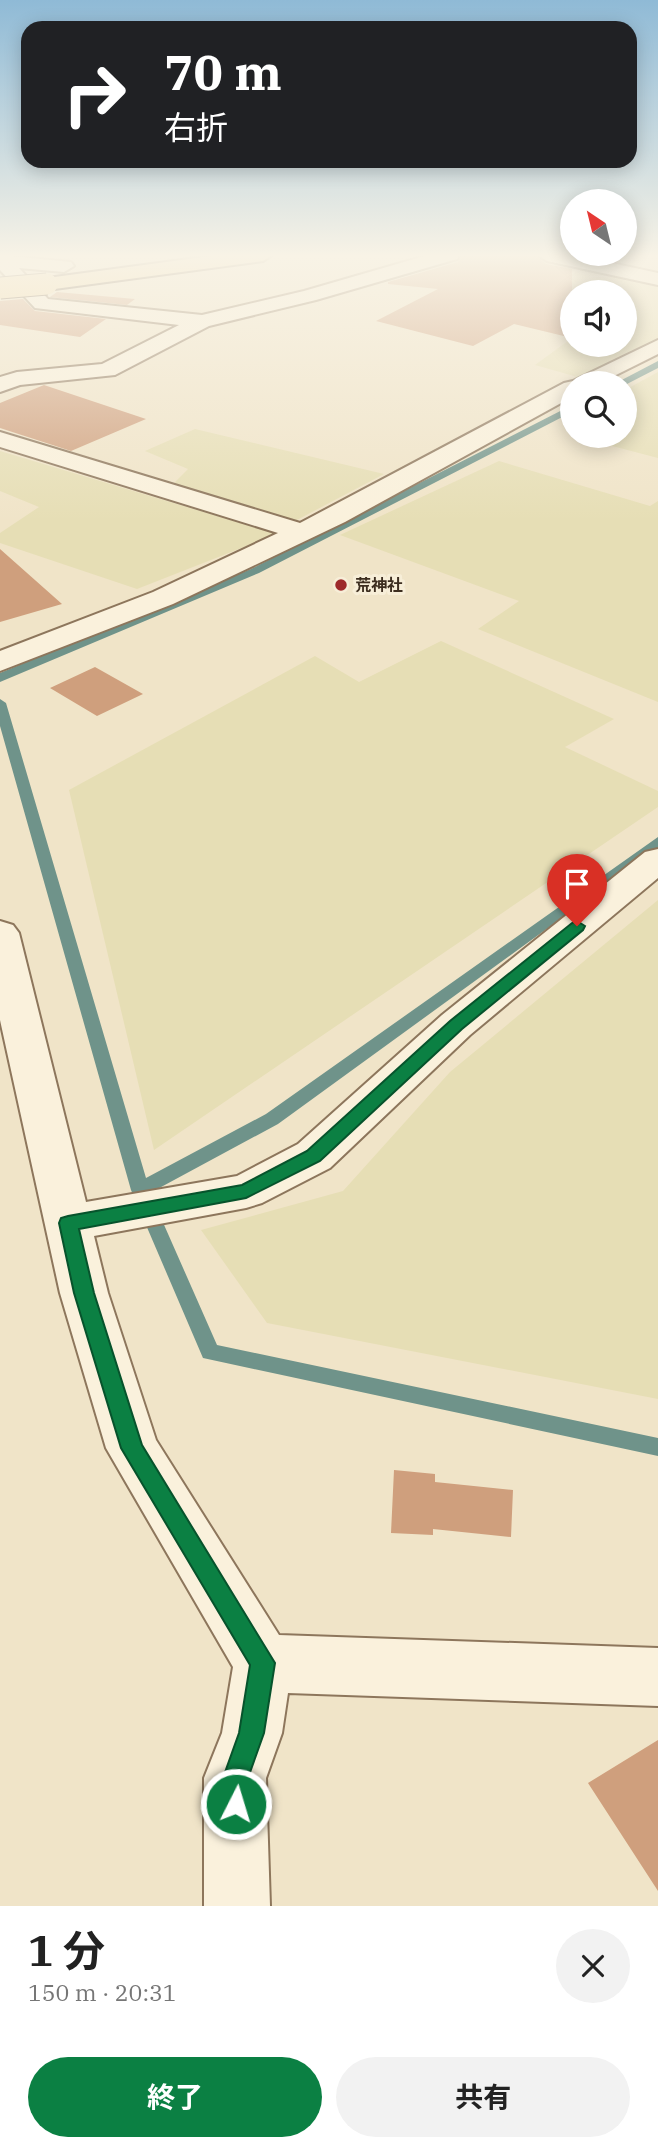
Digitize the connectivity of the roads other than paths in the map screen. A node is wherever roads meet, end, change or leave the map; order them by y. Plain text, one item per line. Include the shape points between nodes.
1 (158, 344) edge
2 (658, 346) edge
3 (607, 371) edge
4 (0, 384) edge
5 (560, 394) edge
6 (0, 439) edge
7 (302, 532) junction
8 (0, 662) edge
9 (658, 860) edge
10 (0, 933) edge
11 (68, 1223) junction
12 (262, 1663) junction
13 (658, 1677) edge
14 (237, 1906) edge

1 - 4 street via 107,370
2 - 3 street
5 - 7 street
6 - 7 street
7 - 8 street via 163,598
9 - 11 street via 456,1025 314,1156 246,1191
10 - 11 street
11 - 12 street via 84,1293 132,1448
12 - 13 street
12 - 14 street via 252,1733 235,1778

